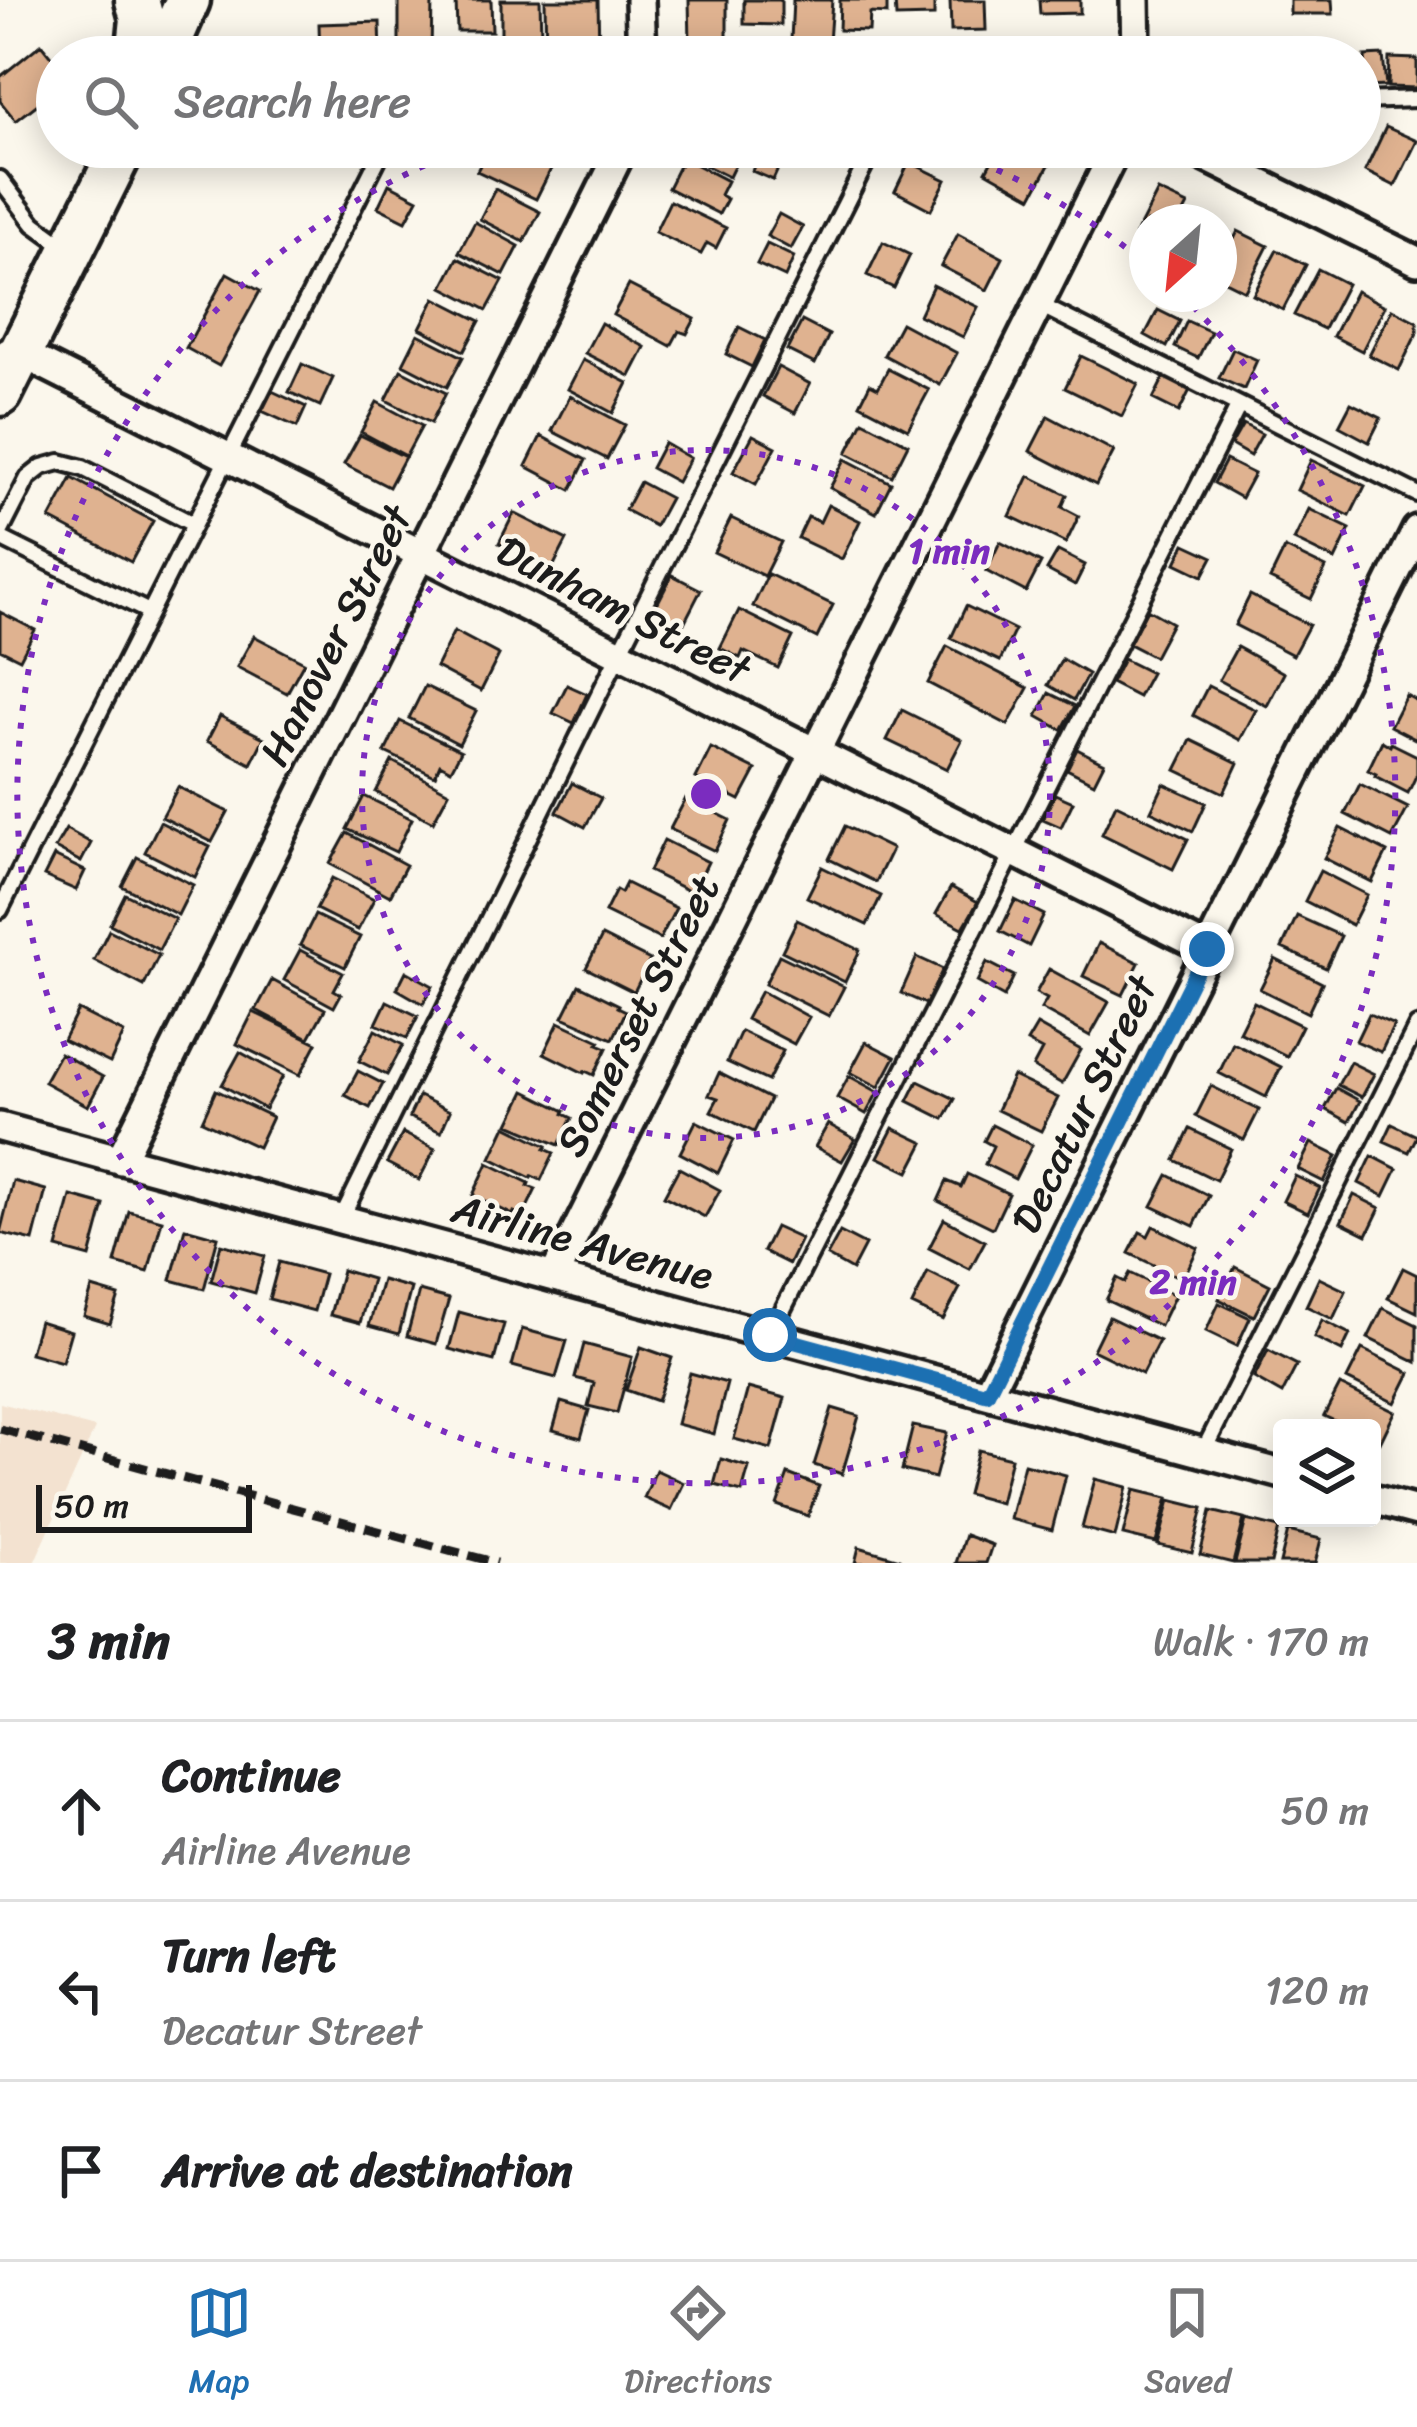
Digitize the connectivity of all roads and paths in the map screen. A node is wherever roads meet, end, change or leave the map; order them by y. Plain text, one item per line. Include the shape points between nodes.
1 (137, 0) edge
2 (188, 0) edge
3 (640, 0) edge
4 (1135, 0) edge
5 (140, 36) edge
6 (172, 36) edge
7 (641, 36) edge
8 (1136, 36) edge
9 (1417, 100) edge
10 (1381, 101) edge
11 (112, 168) edge
12 (373, 168) edge
13 (613, 168) edge
14 (863, 168) edge
15 (1106, 168) edge
16 (1229, 168) edge
17 (0, 179) edge
18 (71, 251) junction
19 (1417, 261) edge
20 (1038, 304) junction
21 (10, 353) edge
22 (0, 394) edge
23 (1239, 405) junction
24 (227, 456) junction
25 (1417, 494) edge
26 (193, 524) junction
27 (1417, 530) edge
28 (0, 536) edge
29 (423, 554) junction
30 (149, 612) junction
31 (620, 654) junction
32 (815, 754) junction
33 (1012, 852) junction
34 (0, 910) edge
35 (1207, 949) junction
36 (1417, 1026) edge
37 (0, 1127) edge
38 (120, 1160) junction
39 (340, 1219) junction
40 (554, 1276) junction
41 (770, 1335) junction
42 (987, 1394) junction
43 (1203, 1453) junction
44 (1273, 1472) edge
45 (1381, 1501) edge
46 (1417, 1511) edge

1 - 5 main road
2 - 6 main road
3 - 7 street
4 - 8 street
9 - 10 lane
11 - 18 main road
12 - 24 lane
13 - 29 street, Hanover Street
14 - 31 lane
15 - 20 street, Somerset Street
16 - 19 street
17 - 18 lane via 34,224
18 - 21 main road
20 - 23 lane
20 - 32 street, Somerset Street
21 - 22 main road
21 - 24 street, Dunham Street
23 - 25 lane
23 - 33 lane
24 - 26 lane
24 - 29 street, Dunham Street
26 - 28 lane via 60,462 28,478
26 - 30 lane
27 - 35 street, Decatur Street
28 - 30 lane
29 - 31 street, Dunham Street
29 - 38 street, Hanover Street
30 - 34 lane
31 - 32 street, Dunham Street
31 - 39 lane
32 - 33 street, Dunham Street
32 - 40 street, Somerset Street
33 - 35 street, Dunham Street
33 - 41 lane
35 - 42 street, Decatur Street
36 - 43 lane
37 - 38 street, Airline Avenue
38 - 39 street, Airline Avenue
39 - 40 street, Airline Avenue
40 - 41 street, Airline Avenue
41 - 42 street, Airline Avenue
42 - 43 street, Airline Avenue
43 - 44 street, Airline Avenue
45 - 46 street

